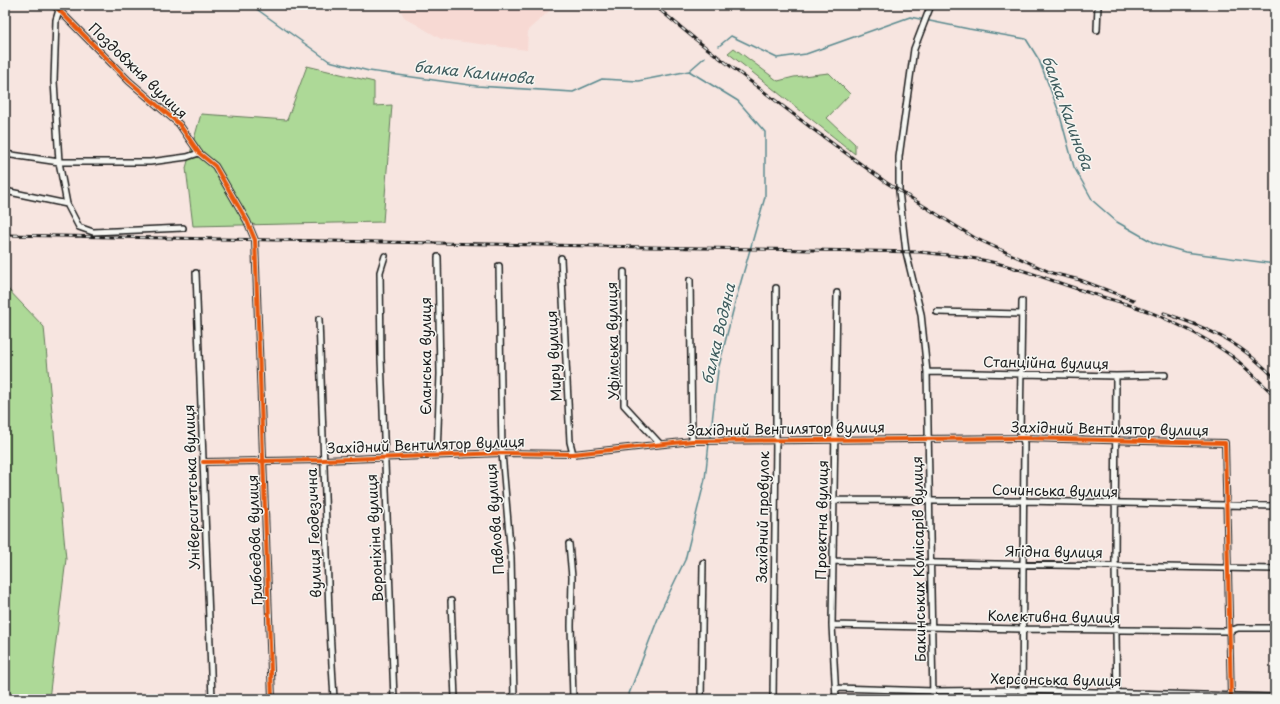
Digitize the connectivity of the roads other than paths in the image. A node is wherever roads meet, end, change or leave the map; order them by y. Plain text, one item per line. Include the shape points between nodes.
1 (54, 5) edge
2 (1098, 5) edge
3 (931, 7) edge
4 (59, 10) junction
5 (1097, 30) dead end
6 (199, 153) junction
7 (5, 154) edge
8 (59, 162) junction
9 (5, 191) edge
10 (67, 204) junction
11 (183, 228) dead end
12 (385, 256) dead end
13 (438, 257) dead end
14 (561, 258) dead end
15 (255, 260) joint
16 (499, 266) dead end
17 (624, 272) dead end
18 (196, 273) dead end
19 (690, 280) dead end
20 (776, 288) dead end
21 (837, 293) dead end
22 (1022, 301) dead end
23 (937, 312) dead end
24 (1022, 314) junction
25 (319, 319) dead end
26 (927, 372) junction
27 (1021, 374) junction
28 (1165, 375) dead end
29 (1116, 376) junction
30 (928, 438) junction
31 (1022, 438) junction
32 (834, 439) junction
33 (776, 440) junction
34 (1116, 440) junction
35 (692, 441) junction
36 (660, 444) junction
37 (502, 453) junction
38 (572, 454) junction
39 (437, 455) junction
40 (384, 457) junction
41 (323, 460) junction
42 (263, 461) junction
43 (203, 462) junction
44 (834, 500) junction
45 (930, 501) junction
46 (1023, 501) junction
47 (1116, 504) junction
48 (1227, 506) junction
49 (1275, 506) edge
50 (569, 544) dead end
51 (833, 561) junction
52 (931, 562) junction
53 (703, 563) dead end
54 (1023, 564) junction
55 (1114, 565) junction
56 (1229, 568) junction
57 (1275, 568) edge
58 (451, 601) dead end
59 (832, 625) junction
60 (932, 627) junction
61 (1275, 628) edge
62 (1022, 630) junction
63 (1115, 630) junction
64 (1230, 631) junction
65 (836, 688) junction
66 (1022, 690) junction
67 (933, 691) junction
68 (1117, 696) edge
69 (1275, 697) edge
70 (1231, 698) edge
71 (212, 699) edge
72 (272, 699) edge
73 (334, 699) edge
74 (394, 699) edge
75 (455, 699) edge
76 (514, 699) edge
77 (573, 699) edge
78 (701, 699) edge
79 (773, 699) edge
80 (836, 699) edge
81 (933, 699) edge
82 (1022, 699) edge

1 - 4 street, Поздовжня вулиця
2 - 5 street
3 - 26 street, Бакинських Комісарів вулиця via 914,49 899,157 899,191 906,252 920,314
4 - 6 street, Поздовжня вулиця via 130,81 179,124
4 - 8 street via 56,20 54,81
6 - 8 street via 150,162
6 - 15 street, Поздовжня вулиця via 215,166 247,221 255,240
7 - 8 street
8 - 10 street
9 - 10 street
10 - 11 street via 79,227 93,232
12 - 40 street, Вороніхіна вулиця via 380,272
13 - 39 street, Єланська вулиця via 440,374
14 - 38 street, Миру вулиця
15 - 42 street, Грибоєдова вулиця
16 - 37 street, Павлова вулиця
17 - 36 street, Уфімська вулиця via 624,405
18 - 43 street, Університетська вулиця
19 - 35 street
20 - 33 street, Західний провулок
21 - 32 street, Проектна вулиця
22 - 24 street
23 - 24 street
24 - 27 street
25 - 41 street, вулиця Геодезична
26 - 27 street, Станційна вулиця
26 - 30 street, Бакинських Комісарів вулиця
27 - 29 street, Станційна вулиця
27 - 31 street
28 - 29 street, Станційна вулиця
29 - 34 street
30 - 31 street, Західний Вентилятор вулиця
30 - 32 street, Західний Вентилятор вулиця
30 - 45 street, Бакинських Комісарів вулиця
31 - 34 street, Західний Вентилятор вулиця
31 - 46 street
32 - 33 street, Західний Вентилятор вулиця
32 - 44 street, Проектна вулиця
33 - 35 street, Західний Вентилятор вулиця
33 - 79 street, Західний провулок
34 - 47 street
34 - 48 street, Західний Вентилятор вулиця via 1225,443
35 - 36 street, Західний Вентилятор вулиця
36 - 38 street, Західний Вентилятор вулиця
37 - 38 street, Західний Вентилятор вулиця
37 - 39 street, Західний Вентилятор вулиця
37 - 76 street, Павлова вулиця via 511,557
39 - 40 street, Західний Вентилятор вулиця
40 - 41 street, Західний Вентилятор вулиця
40 - 74 street, Вороніхіна вулиця
41 - 42 street, Західний Вентилятор вулиця
41 - 73 street, вулиця Геодезична
42 - 43 street, Західний Вентилятор вулиця
42 - 72 street, Грибоєдова вулиця
43 - 71 street, Університетська вулиця
44 - 45 street, Сочинська вулиця
44 - 51 street, Проектна вулиця
45 - 46 street, Сочинська вулиця
45 - 52 street, Бакинських Комісарів вулиця
46 - 47 street, Сочинська вулиця
46 - 54 street
47 - 48 street, Сочинська вулиця
47 - 55 street
48 - 49 street, Сочинська вулиця
48 - 56 street
50 - 77 street via 572,578
51 - 52 street, Ягідна вулиця
51 - 59 street, Проектна вулиця
52 - 54 street, Ягідна вулиця
52 - 60 street, Бакинських Комісарів вулиця
53 - 78 street
54 - 55 street, Ягідна вулиця
54 - 62 street
55 - 56 street, Ягідна вулиця
55 - 63 street
56 - 57 street, Ягідна вулиця
56 - 64 street
58 - 75 street
59 - 60 street, Колективна вулиця
59 - 65 street, Проектна вулиця
60 - 62 street, Колективна вулиця
60 - 67 street, Бакинських Комісарів вулиця
61 - 64 street, Колективна вулиця via 1238,628
62 - 63 street, Колективна вулиця
62 - 66 street
63 - 64 street, Колективна вулиця
63 - 68 street
64 - 70 street
65 - 67 street, Херсонська вулиця
65 - 80 street, Проектна вулиця
66 - 67 street, Херсонська вулиця
66 - 68 street, Херсонська вулиця
66 - 82 street
67 - 81 street, Бакинських Комісарів вулиця
68 - 70 street, Херсонська вулиця
69 - 70 street, Херсонська вулиця

